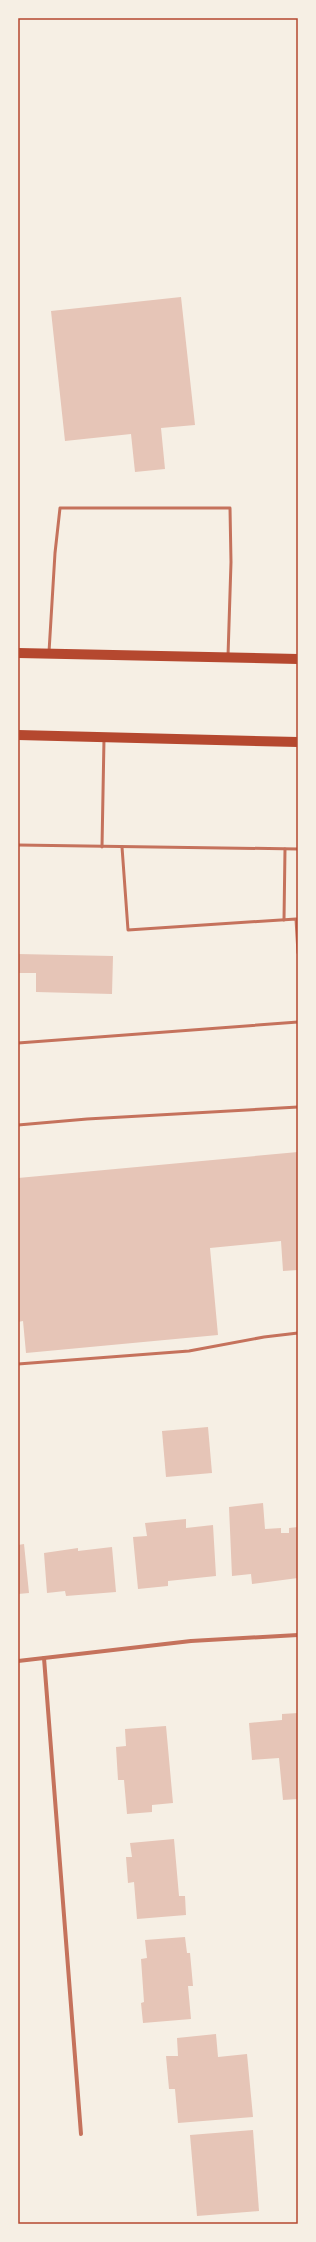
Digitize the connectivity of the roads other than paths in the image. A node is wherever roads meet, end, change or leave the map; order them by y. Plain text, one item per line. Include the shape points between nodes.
1 (18, 653) edge
2 (49, 654) junction
3 (228, 657) junction
4 (298, 659) edge
5 (18, 735) edge
6 (104, 738) junction
7 (298, 742) edge
8 (18, 846) edge
9 (102, 847) junction
10 (122, 847) junction
11 (285, 849) junction
12 (298, 849) edge
13 (284, 920) junction
14 (298, 952) edge
15 (298, 1022) edge
16 (18, 1043) edge
17 (298, 1107) edge
18 (18, 1125) edge
19 (298, 1334) edge
20 (18, 1364) edge
21 (298, 1635) edge
22 (44, 1658) junction
23 (18, 1661) edge
24 (81, 2134) dead end

1 - 2 main road
2 - 3 main road
2 - 3 lane via 60,508 230,508
3 - 4 main road
5 - 6 main road
6 - 7 main road
6 - 9 lane
8 - 9 lane
9 - 10 lane
10 - 11 lane
10 - 13 lane via 128,930
11 - 12 lane
11 - 13 lane
13 - 14 lane via 296,919
15 - 16 lane
17 - 18 lane
19 - 20 lane via 264,1337 189,1351
21 - 22 street via 191,1641
22 - 23 street
22 - 24 street

